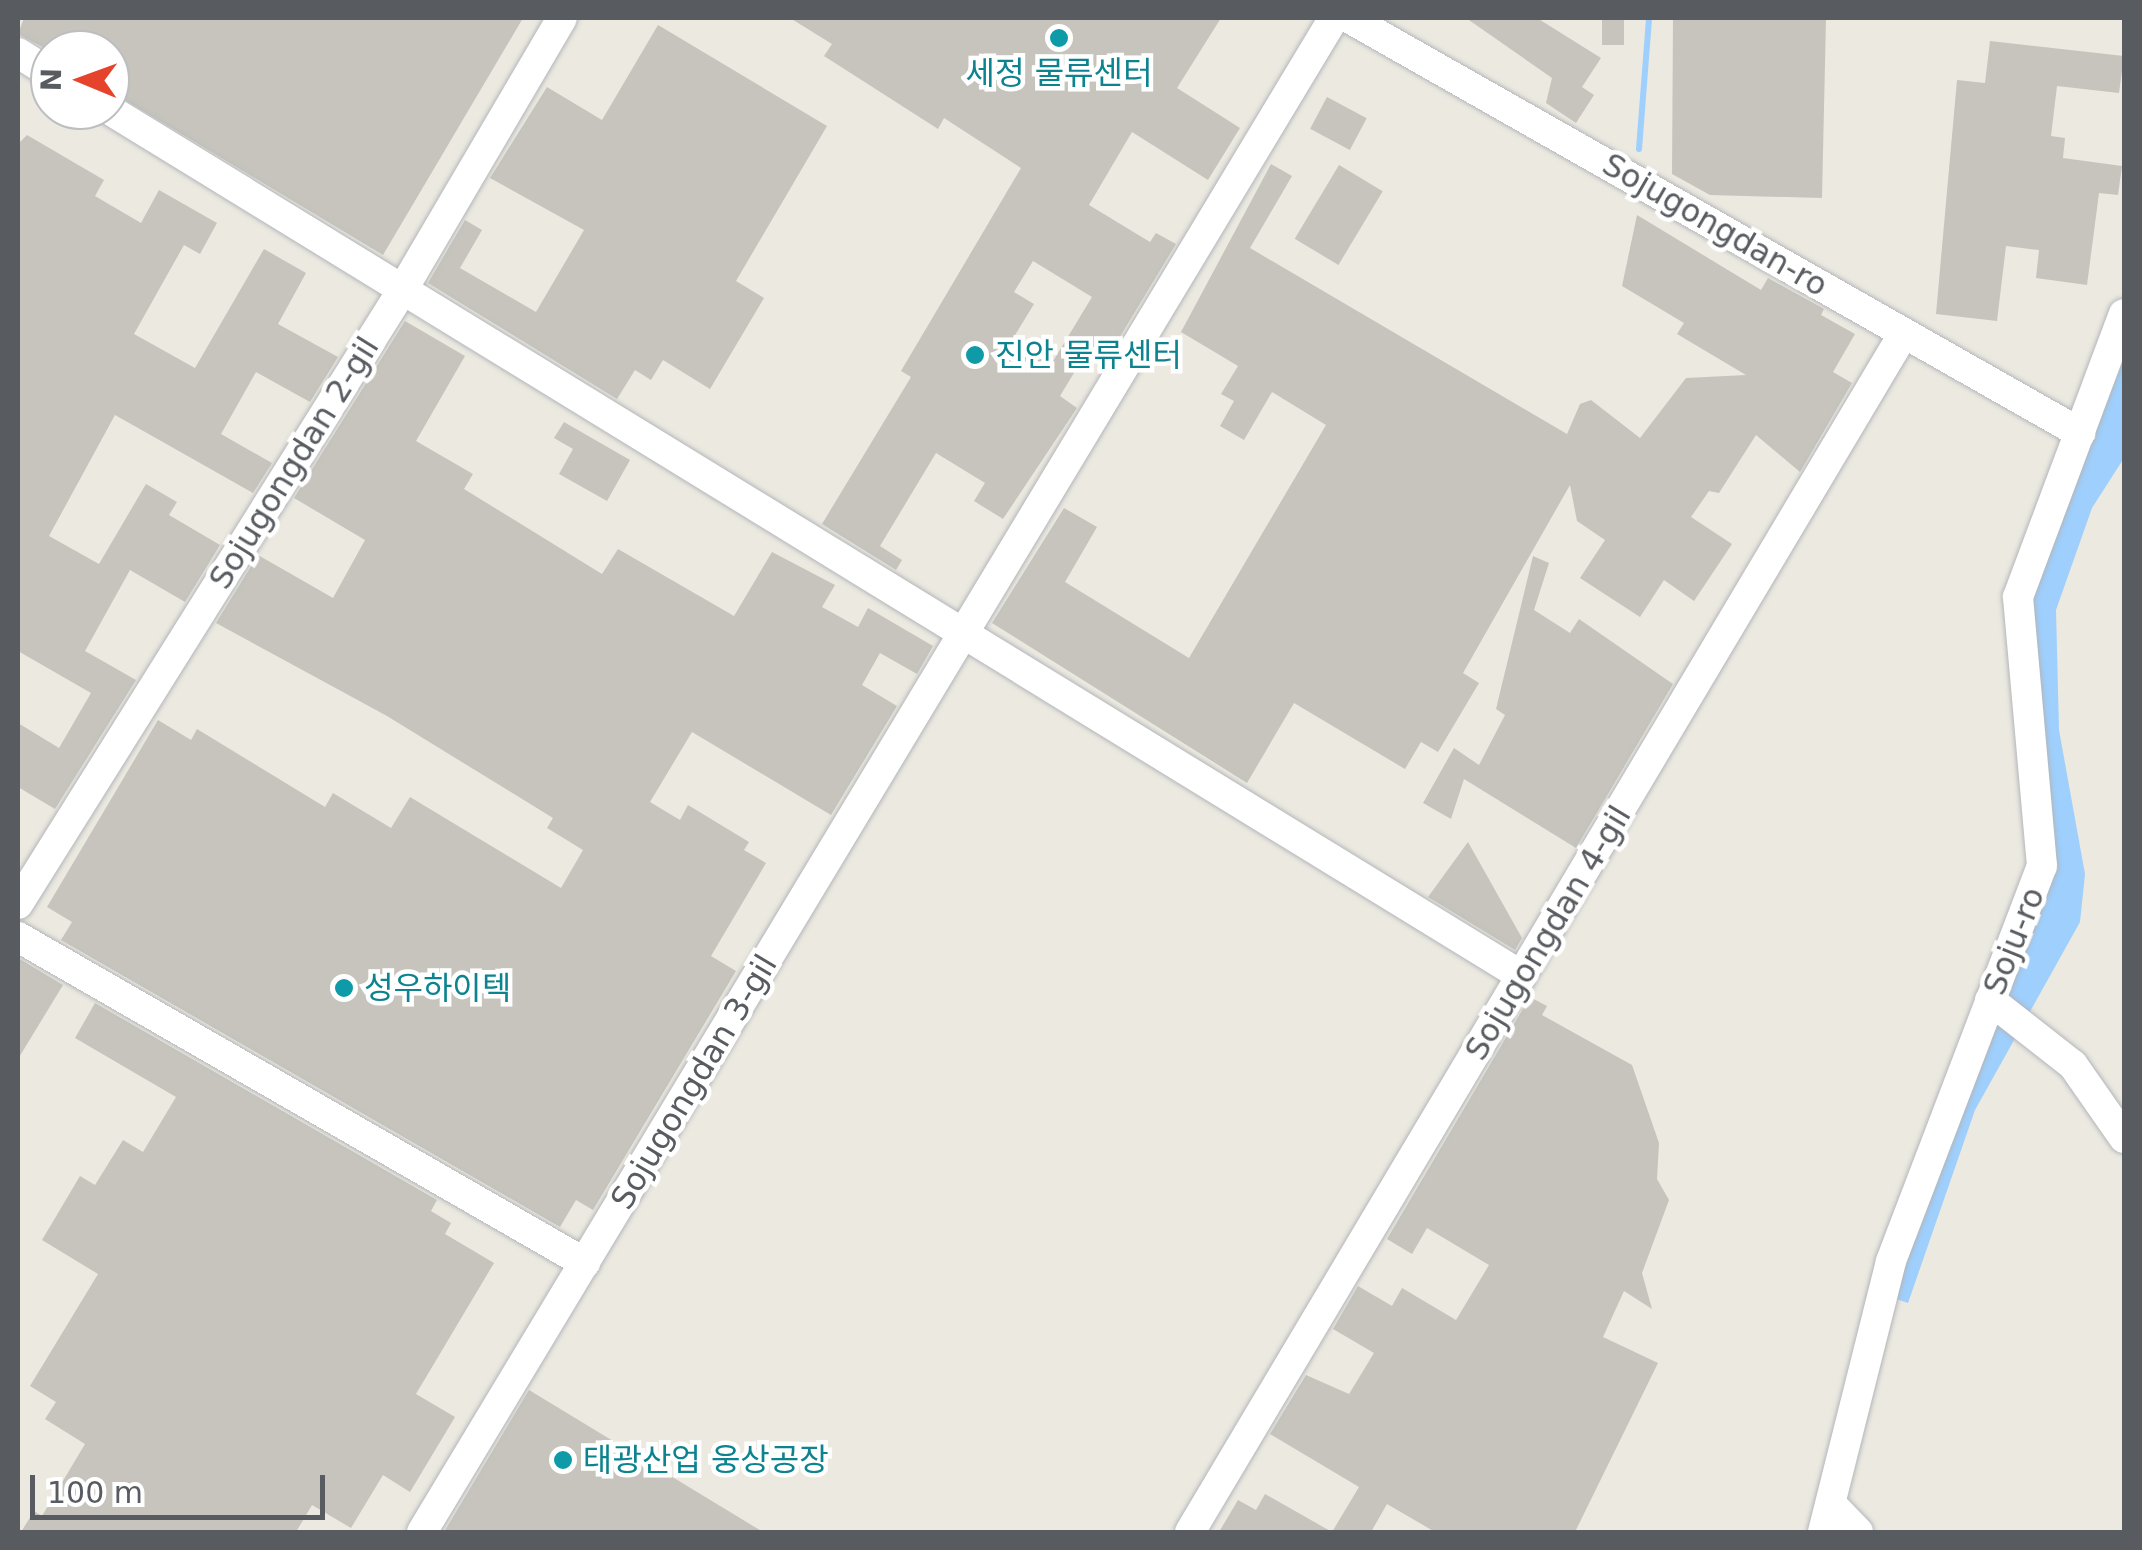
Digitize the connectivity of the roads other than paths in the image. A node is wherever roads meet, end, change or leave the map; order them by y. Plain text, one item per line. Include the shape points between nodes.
1 (562, 18) edge
2 (1334, 18) edge
3 (1349, 18) edge
4 (130, 122) edge
5 (403, 290) junction
6 (2124, 314) edge
7 (1904, 333) junction
8 (2080, 433) junction
9 (966, 630) junction
10 (18, 904) edge
11 (18, 937) edge
12 (1522, 976) junction
13 (1990, 1000) junction
14 (2124, 1138) edge
15 (585, 1263) junction
16 (1828, 1519) edge
17 (422, 1532) edge
18 (1190, 1532) edge
19 (1858, 1532) edge

1 - 5 street, Sojugongdan 2-gil
2 - 9 street, Sojugongdan 3-gil
3 - 7 street, Sojugongdan-ro
4 - 5 street
5 - 9 street
5 - 10 street, Sojugongdan 2-gil
6 - 8 street, Soju-ro
7 - 8 street, Sojugongdan-ro
7 - 12 street, Sojugongdan 4-gil
8 - 13 street, Soju-ro via 2018,597 2042,866
9 - 12 street
9 - 15 street, Sojugongdan 3-gil
11 - 15 street
12 - 18 street, Sojugongdan 4-gil
13 - 14 street via 2073,1065
13 - 16 street, Soju-ro via 1891,1261
15 - 17 street, Sojugongdan 3-gil
16 - 19 street, Soju-ro

